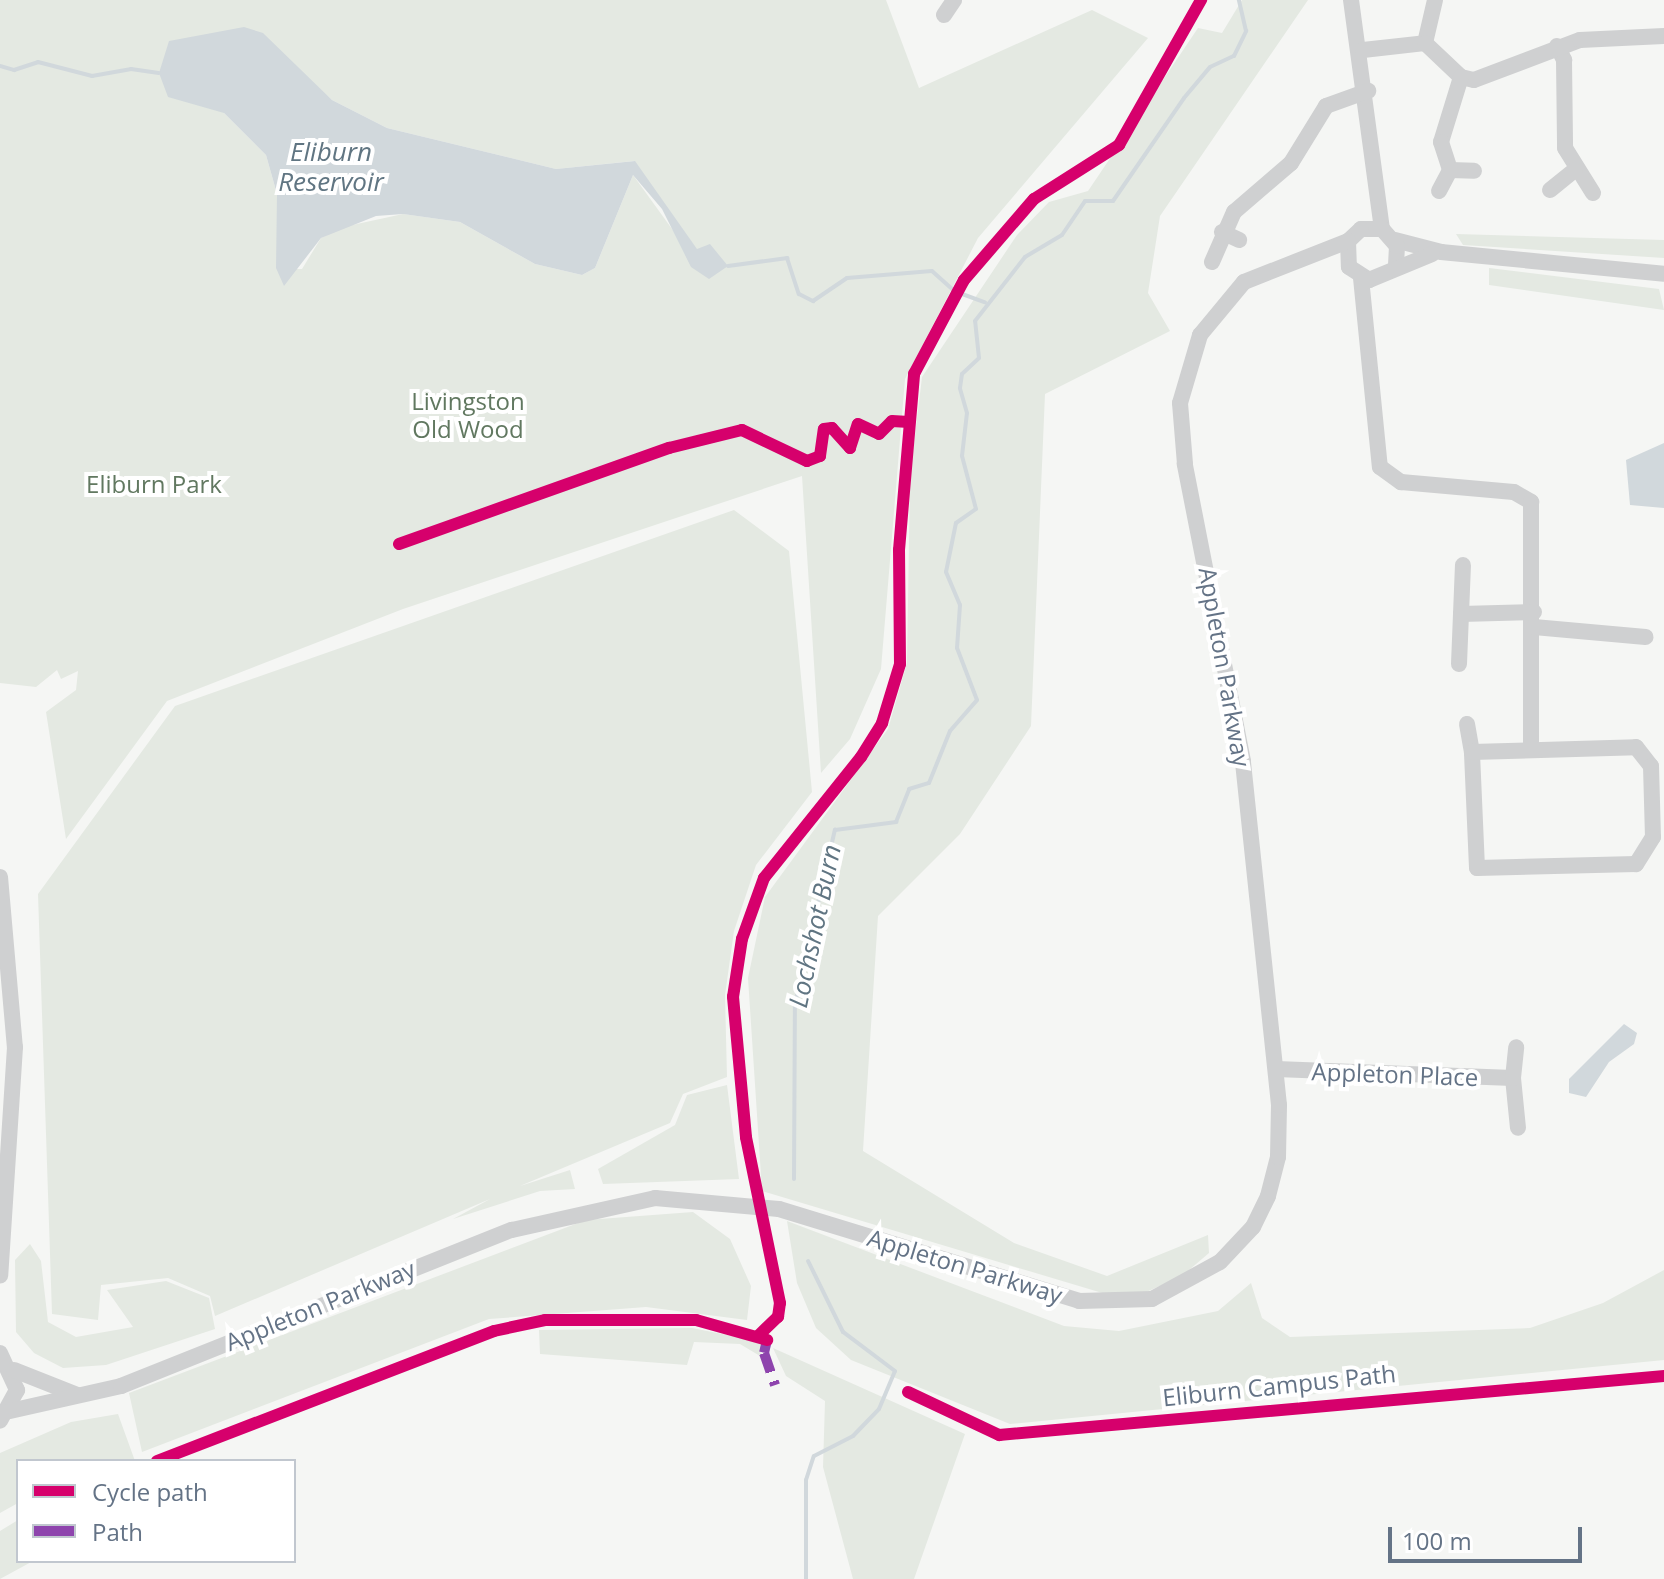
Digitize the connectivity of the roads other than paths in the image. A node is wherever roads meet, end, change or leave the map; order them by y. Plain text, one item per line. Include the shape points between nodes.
1 (954, 0) edge
2 (1351, 0) edge
3 (1435, 0) edge
4 (944, 15) dead end
5 (1664, 36) edge
6 (1425, 43) junction
7 (1557, 46) junction
8 (1363, 50) junction
9 (1461, 77) junction
10 (1368, 91) junction
11 (1450, 170) junction
12 (1575, 170) junction
13 (1474, 171) dead end
14 (1373, 190) junction
15 (1550, 190) dead end
16 (1439, 191) dead end
17 (1593, 193) dead end
18 (1361, 229) junction
19 (1222, 232) junction
20 (1388, 235) junction
21 (1239, 240) dead end
22 (1348, 241) junction
23 (1441, 252) junction
24 (1305, 256) junction
25 (1212, 262) dead end
26 (1390, 271) junction
27 (1355, 272) junction
28 (1664, 274) edge
29 (1371, 331) junction
30 (1463, 565) dead end
31 (1461, 614) junction
32 (1534, 619) junction
33 (1646, 637) dead end
34 (1459, 664) dead end
35 (1467, 724) dead end
36 (1531, 750) junction
37 (1472, 752) junction
38 (0, 877) edge
39 (1516, 1047) dead end
40 (1276, 1069) junction
41 (1513, 1078) junction
42 (1518, 1128) dead end
43 (0, 1276) edge
44 (0, 1336) edge
45 (1, 1353) edge
46 (14, 1370) junction
47 (78, 1395) junction
48 (5, 1416) edge

1 - 4 street
2 - 8 street
3 - 6 street
5 - 7 street
6 - 8 street
6 - 9 street
7 - 9 street via 1495,76
7 - 12 street via 1564,60 1565,148
8 - 10 street
9 - 11 street via 1441,142
10 - 14 street
10 - 19 street via 1334,98 1291,163 1251,194
11 - 13 street
11 - 16 street
12 - 15 street
12 - 17 street
14 - 18 street
14 - 20 street
18 - 20 street
18 - 22 street, Appleton Parkway
19 - 21 street
19 - 25 street
20 - 23 street
20 - 26 street
22 - 24 street, Appleton Parkway
22 - 27 street
23 - 26 street
23 - 28 street
24 - 27 street
24 - 40 street, Appleton Parkway via 1259,272 1224,303 1197,343 1180,403 1185,464 1243,761
26 - 27 street
26 - 29 street
27 - 29 street
29 - 32 street via 1380,467 1401,482 1514,492 1531,502
30 - 31 street
31 - 32 street
31 - 34 street
32 - 33 street
32 - 36 street
35 - 37 street
36 - 37 street
36 - 37 street via 1636,747 1647,753 1648,855 1636,864 1477,868
38 - 43 street via 15,1047
39 - 41 street, Appleton Place
40 - 41 street, Appleton Place
40 - 47 street, Appleton Parkway via 1278,1157 1253,1227 1220,1262 1152,1299 1114,1304 1045,1295 779,1209 655,1198 574,1211 445,1255 121,1386
41 - 42 street, Appleton Place
44 - 45 street
45 - 46 street
46 - 47 street
46 - 48 street
47 - 48 street, Appleton Parkway

